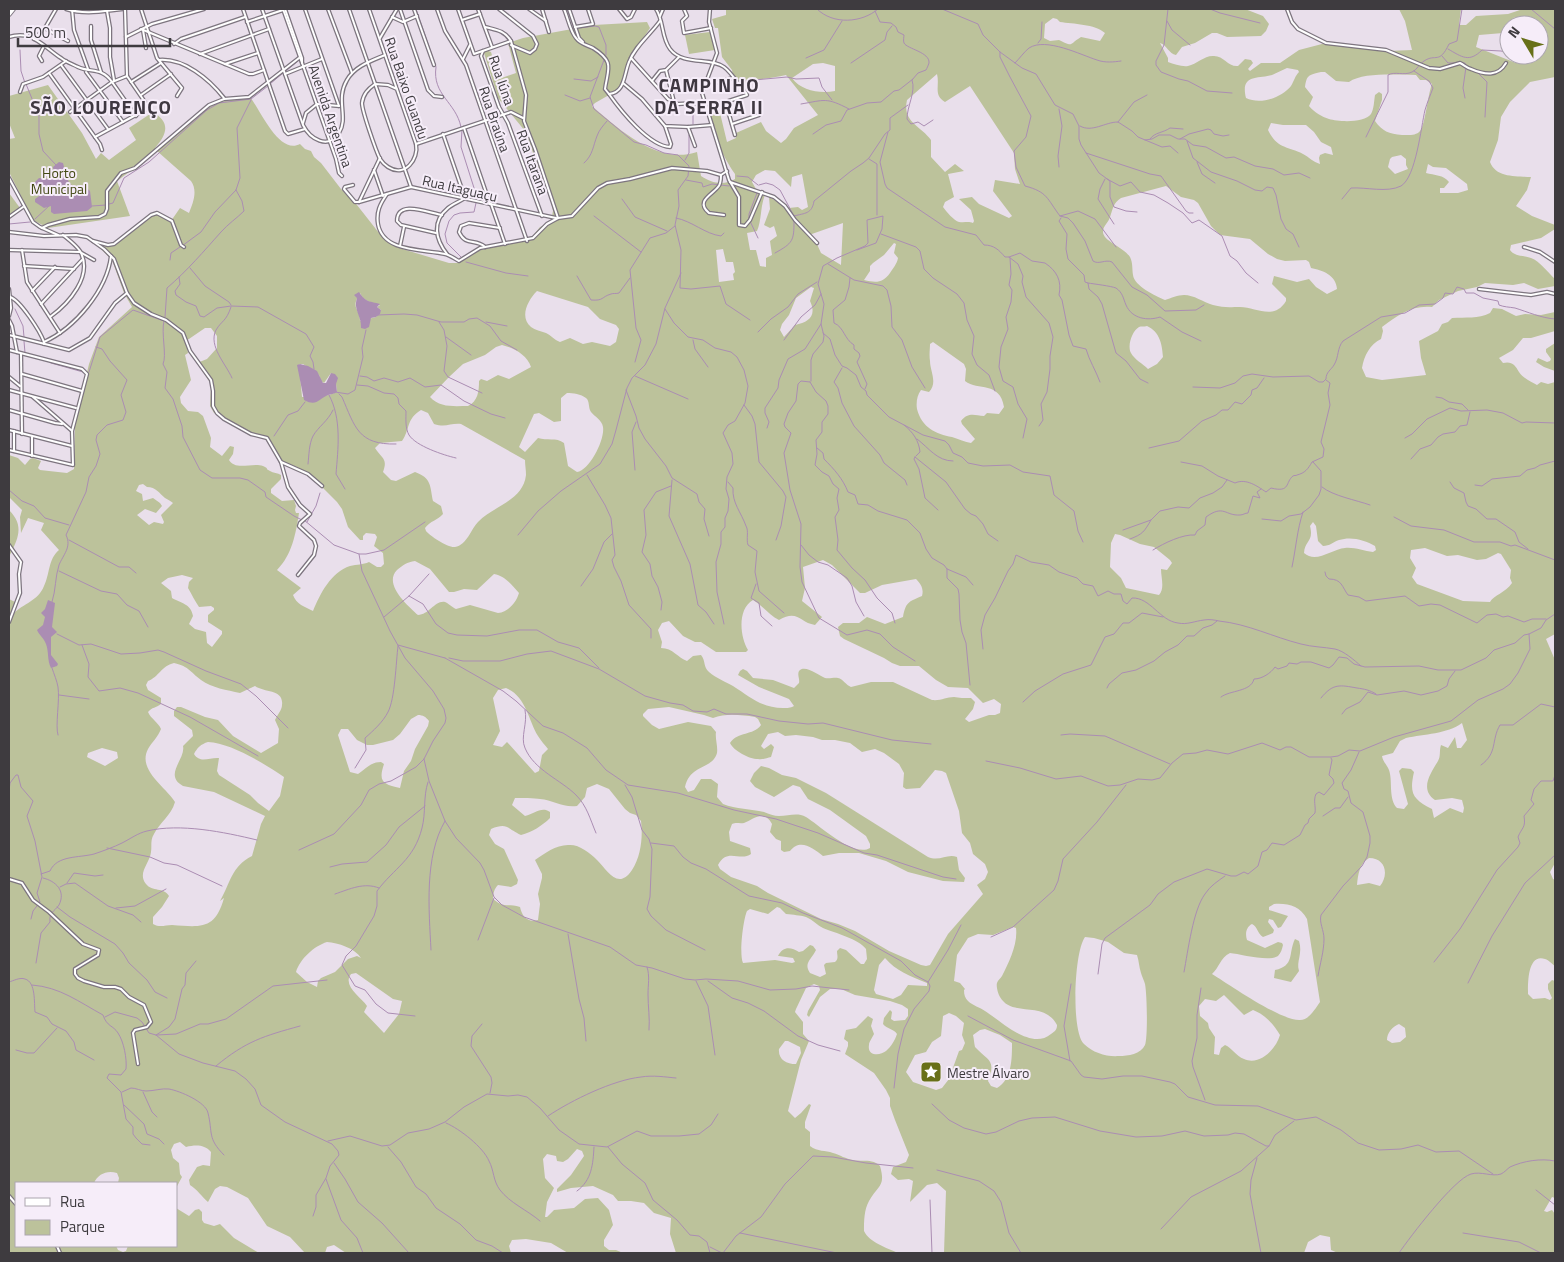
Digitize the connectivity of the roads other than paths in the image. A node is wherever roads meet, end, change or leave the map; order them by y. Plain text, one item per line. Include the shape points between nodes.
1 (56, 9) edge
2 (66, 9) edge
3 (90, 9) edge
4 (124, 9) edge
5 (140, 9) edge
6 (204, 9) edge
7 (242, 9) edge
8 (262, 9) edge
9 (284, 9) edge
10 (305, 9) edge
11 (328, 9) edge
12 (348, 9) edge
13 (369, 9) edge
14 (398, 9) edge
15 (414, 9) edge
16 (437, 9) edge
17 (458, 9) edge
18 (478, 9) edge
19 (502, 9) edge
20 (529, 9) edge
21 (542, 9) edge
22 (564, 9) edge
23 (569, 9) edge
24 (588, 9) edge
25 (619, 9) edge
26 (635, 9) edge
27 (656, 9) edge
28 (663, 9) edge
29 (684, 9) edge
30 (710, 9) edge
31 (1287, 9) edge
32 (73, 10) edge
33 (108, 10) edge
34 (499, 10) edge
35 (91, 13) junction
36 (480, 14) junction
37 (417, 16) junction
38 (660, 16) junction
39 (245, 17) junction
40 (265, 17) junction
41 (392, 17) junction
42 (462, 20) junction
43 (546, 20) junction
44 (661, 20) junction
45 (247, 22) junction
46 (403, 22) junction
47 (91, 26) dead end
48 (147, 27) junction
49 (485, 27) junction
50 (575, 27) junction
51 (45, 28) junction
52 (711, 28) junction
53 (269, 29) junction
54 (142, 30) junction
55 (148, 32) junction
56 (549, 32) dead end
57 (252, 35) junction
58 (9, 37) edge
59 (126, 37) junction
60 (380, 38) junction
61 (34, 39) junction
62 (578, 39) junction
63 (511, 41) junction
64 (68, 42) dead end
65 (174, 44) junction
66 (470, 45) junction
67 (511, 45) junction
68 (44, 46) junction
69 (492, 47) junction
70 (146, 48) dead end
71 (483, 51) junction
72 (258, 53) junction
73 (200, 54) junction
74 (385, 55) junction
75 (680, 57) junction
76 (299, 58) junction
77 (323, 58) junction
78 (631, 58) junction
79 (463, 59) junction
80 (159, 60) junction
81 (42, 61) dead end
82 (66, 61) junction
83 (368, 62) junction
84 (161, 63) junction
85 (61, 64) junction
86 (225, 64) junction
87 (303, 64) junction
88 (713, 64) junction
89 (434, 65) dead end
90 (1504, 65) edge
91 (85, 70) junction
92 (89, 70) junction
93 (264, 70) junction
94 (283, 70) junction
95 (666, 70) junction
96 (49, 73) junction
97 (100, 73) junction
98 (352, 73) junction
99 (171, 74) junction
100 (285, 74) junction
101 (127, 76) junction
102 (733, 78) junction
103 (113, 81) junction
104 (652, 81) junction
105 (131, 82) junction
106 (268, 82) junction
107 (623, 83) junction
108 (375, 84) junction
109 (703, 86) junction
110 (397, 89) junction
111 (99, 91) junction
112 (20, 92) dead end
113 (609, 94) junction
114 (140, 95) junction
115 (178, 96) dead end
116 (442, 97) dead end
117 (224, 99) junction
118 (87, 100) junction
119 (674, 103) junction
120 (726, 103) junction
121 (317, 104) junction
122 (340, 106) junction
123 (707, 108) junction
124 (74, 109) junction
125 (70, 112) dead end
126 (298, 113) junction
127 (306, 113) junction
128 (504, 115) junction
129 (759, 115) dead end
130 (136, 116) junction
131 (524, 118) junction
132 (485, 120) junction
133 (123, 122) junction
134 (732, 124) junction
135 (303, 125) junction
136 (712, 125) junction
137 (665, 126) junction
138 (464, 127) junction
139 (688, 127) junction
140 (305, 128) junction
141 (108, 129) junction
142 (443, 134) junction
143 (735, 135) dead end
144 (95, 136) junction
145 (329, 140) junction
146 (416, 144) junction
147 (695, 146) dead end
148 (102, 150) dead end
149 (380, 158) junction
150 (404, 169) junction
151 (374, 170) junction
152 (727, 171) junction
153 (721, 175) junction
154 (342, 176) dead end
155 (9, 178) edge
156 (730, 182) junction
157 (353, 185) dead end
158 (411, 187) junction
159 (762, 192) junction
160 (387, 194) junction
161 (383, 196) junction
162 (465, 198) junction
163 (359, 202) junction
164 (490, 204) junction
165 (24, 207) junction
166 (516, 210) junction
167 (724, 215) dead end
168 (442, 216) junction
169 (542, 216) junction
170 (9, 217) edge
171 (558, 218) junction
172 (404, 226) junction
173 (42, 228) junction
174 (500, 228) junction
175 (9, 232) edge
176 (436, 233) junction
177 (63, 234) junction
178 (58, 235) junction
179 (93, 241) junction
180 (527, 241) junction
181 (817, 243) dead end
182 (505, 244) junction
183 (184, 247) dead end
184 (400, 247) junction
185 (485, 247) junction
186 (1524, 247) dead end
187 (9, 250) edge
188 (22, 250) junction
189 (80, 252) junction
190 (447, 254) junction
191 (111, 255) junction
192 (82, 259) junction
193 (94, 260) dead end
194 (1555, 262) edge
195 (24, 266) junction
196 (55, 267) junction
197 (74, 269) junction
198 (9, 289) edge
199 (1479, 289) dead end
200 (32, 290) junction
201 (127, 293) junction
202 (1555, 294) edge
203 (10, 297) edge
204 (42, 304) junction
205 (50, 317) junction
206 (9, 318) edge
207 (60, 333) junction
208 (9, 335) edge
209 (14, 336) junction
210 (44, 343) junction
211 (9, 350) edge
212 (18, 352) junction
213 (21, 353) junction
214 (21, 374) junction
215 (9, 377) edge
216 (22, 387) junction
217 (9, 390) edge
218 (82, 391) junction
219 (22, 394) junction
220 (33, 398) junction
221 (77, 408) junction
222 (9, 410) edge
223 (22, 414) junction
224 (62, 424) junction
225 (9, 430) edge
226 (14, 431) junction
227 (72, 431) junction
228 (22, 434) junction
229 (32, 437) junction
230 (73, 447) junction
231 (9, 450) edge
232 (14, 451) junction
233 (32, 456) junction
234 (282, 462) junction
235 (322, 486) dead end
236 (9, 545) edge
237 (298, 575) dead end
238 (9, 622) edge
239 (9, 879) edge
240 (138, 1064) dead end

1 - 51 street
2 - 32 street
3 - 35 street
4 - 33 street
4 - 59 street
5 - 48 street
6 - 48 street
7 - 39 street
8 - 40 street
9 - 40 street
9 - 76 street, Avenida Argentina
9 - 87 street, Avenida Argentina
10 - 77 street
11 - 98 street
12 - 83 street
13 - 60 street, Rua Baixo Guandu
14 - 41 street
14 - 46 street
15 - 37 street
16 - 79 street, Rua Braúna via 445,31
17 - 42 street
18 - 36 street
19 - 34 street
20 - 43 street
21 - 43 street
22 - 62 street
23 - 50 street
24 - 50 street via 593,24
25 - 26 street via 626,19 631,18
27 - 38 street
28 - 38 street
29 - 52 street via 687,16 682,21 684,33
30 - 52 street
31 - 90 street via 1298,29 1326,43 1386,50 1429,68 1460,63 1491,74 1501,71
32 - 35 street
32 - 92 street via 74,30
33 - 35 street
33 - 103 street
34 - 67 street via 533,36 536,44 530,53
36 - 42 street
36 - 49 street
37 - 46 street
37 - 89 street
38 - 44 street
39 - 45 street
39 - 65 street
40 - 45 street
40 - 53 street
41 - 46 street
41 - 60 street
42 - 66 street
43 - 56 street
44 - 75 street via 670,50
44 - 78 street
45 - 57 street
46 - 116 street via 428,90 434,96
47 - 97 street via 91,40
48 - 54 street
48 - 55 street
49 - 63 street via 498,29
49 - 69 street
50 - 62 street
51 - 61 street
51 - 64 street
52 - 88 street via 717,51
53 - 57 street
53 - 94 street
54 - 55 street
54 - 59 street
54 - 70 street
55 - 65 street
55 - 80 street
57 - 72 street
57 - 73 street
58 - 61 street via 21,35
59 - 101 street
60 - 74 street, Rua Baixo Guandu
61 - 68 street
62 - 113 street via 608,63 610,70 604,89
63 - 67 street
63 - 69 street
65 - 73 street
66 - 71 street via 474,54
66 - 79 street
67 - 131 street via 526,94
68 - 81 street via 39,56
68 - 82 street
69 - 71 street
71 - 128 street, Rua Iúna via 481,56
72 - 86 street
72 - 93 street
73 - 86 street
74 - 83 street
74 - 110 street, Rua Baixo Guandu
75 - 88 street
75 - 95 street
76 - 87 street, Avenida Argentina
76 - 94 street
77 - 87 street
77 - 122 street
78 - 104 street
78 - 107 street
79 - 132 street, Rua Braúna
80 - 84 street
80 - 117 street via 192,69
82 - 85 street
82 - 91 street
83 - 98 street
83 - 108 street
84 - 99 street
84 - 105 street
85 - 96 street
85 - 118 street
86 - 93 street via 251,74
87 - 100 street
87 - 121 street, Avenida Argentina
88 - 102 street via 723,66
88 - 109 street
91 - 92 street
91 - 111 street
92 - 97 street
93 - 106 street
94 - 100 street
94 - 106 street
95 - 104 street via 660,71
95 - 119 street
96 - 112 street via 23,84
96 - 124 street
97 - 103 street
98 - 122 street via 342,91
99 - 114 street
99 - 115 street via 182,88
100 - 126 street
101 - 103 street
101 - 105 street
102 - 109 street
102 - 120 street via 746,96
103 - 111 street
103 - 130 street
104 - 119 street
105 - 114 street
106 - 117 street via 248,98
106 - 140 street via 285,131 288,134
107 - 113 street
107 - 137 street
108 - 110 street
108 - 149 street via 365,92 362,105
108 - 150 street
109 - 123 street
110 - 146 street, Rua Baixo Guandu
111 - 118 street
111 - 133 street
113 - 137 street via 646,136 670,147
114 - 130 street via 147,109
117 - 173 street via 207,107 135,168 120,174 107,190 107,209 102,215 70,219
118 - 124 street
118 - 141 street
119 - 123 street via 695,103
120 - 123 street
120 - 134 street
121 - 122 street
121 - 127 street
121 - 145 street, Avenida Argentina
122 - 145 street via 342,128
123 - 136 street
124 - 125 street
124 - 144 street
126 - 127 street
126 - 135 street
127 - 135 street
128 - 131 street via 511,112
128 - 132 street
128 - 169 street, Rua Itarana
129 - 134 street
130 - 133 street
131 - 171 street
132 - 138 street
132 - 166 street, Rua Braúna
133 - 141 street
134 - 143 street
135 - 140 street
136 - 139 street
136 - 152 street
137 - 139 street
138 - 142 street
138 - 164 street
139 - 147 street
140 - 145 street via 314,139 321,142
141 - 144 street
142 - 146 street
142 - 162 street
144 - 148 street
145 - 154 street, Avenida Argentina
146 - 150 street, Rua Baixo Guandu via 415,159
149 - 150 street via 392,169
149 - 151 street
150 - 158 street
151 - 161 street
151 - 163 street
152 - 153 street
152 - 156 street
153 - 167 street via 719,186 704,202 709,213
153 - 171 street via 671,168 602,185 572,216
155 - 165 street
156 - 159 street
156 - 159 street via 740,200 740,226 745,226 750,220
157 - 163 street via 344,189 354,202
158 - 160 street, Rua Itaguaçu
158 - 162 street, Rua Itaguaçu
159 - 181 street via 786,206
160 - 161 street, Rua Itaguaçu
160 - 184 street via 378,209 378,226 388,240
161 - 163 street, Rua Itaguaçu
162 - 164 street, Rua Itaguaçu
162 - 168 street via 448,207
164 - 166 street, Rua Itaguaçu
164 - 174 street
165 - 170 street
165 - 173 street via 33,222
166 - 169 street, Rua Itaguaçu
166 - 180 street, Rua Braúna
168 - 172 street via 408,208 400,212 397,219
168 - 176 street
169 - 171 street, Rua Itaguaçu
171 - 180 street
172 - 176 street
172 - 184 street
173 - 178 street
174 - 182 street
174 - 185 street via 469,223 460,228 463,239
175 - 178 street
176 - 190 street
177 - 178 street
177 - 179 street via 83,236
177 - 189 street
179 - 183 street via 114,244 157,213 172,221
179 - 191 street
180 - 182 street
182 - 185 street
184 - 190 street
185 - 190 street via 459,261
186 - 194 street
187 - 188 street
188 - 189 street
188 - 195 street
189 - 192 street
189 - 193 street
191 - 201 street
191 - 207 street via 109,270 99,289 78,318
192 - 197 street
192 - 205 street via 82,274 76,289 64,306
195 - 196 street
195 - 200 street
196 - 197 street
196 - 200 street
197 - 204 street
198 - 203 street
199 - 202 street via 1531,295
200 - 204 street
201 - 210 street via 115,303 90,338 68,350
201 - 234 street via 136,306 166,320 184,333 190,351 211,380 213,408 247,432 268,439
203 - 206 street
203 - 210 street via 24,308
204 - 205 street
205 - 207 street
206 - 209 street
207 - 210 street
208 - 209 street
209 - 210 street
209 - 212 street
211 - 212 street
212 - 213 street
213 - 214 street
213 - 218 street via 82,369 86,375
214 - 216 street
214 - 218 street
215 - 216 street
216 - 219 street
217 - 219 street
218 - 221 street
219 - 220 street
219 - 223 street
220 - 221 street
220 - 224 street
221 - 227 street
222 - 223 street
223 - 224 street
223 - 228 street
224 - 227 street
225 - 226 street
226 - 228 street
226 - 232 street
227 - 230 street
228 - 229 street
229 - 230 street
229 - 233 street
230 - 233 street via 72,466
231 - 232 street
232 - 233 street
234 - 235 street via 308,474
234 - 237 street via 288,487 310,514 299,526 316,546 314,555
236 - 238 street via 21,565 20,593
239 - 240 street via 22,883 31,898 82,944 100,950 98,955 76,969 78,978 118,988 144,1005 151,1022 133,1033

